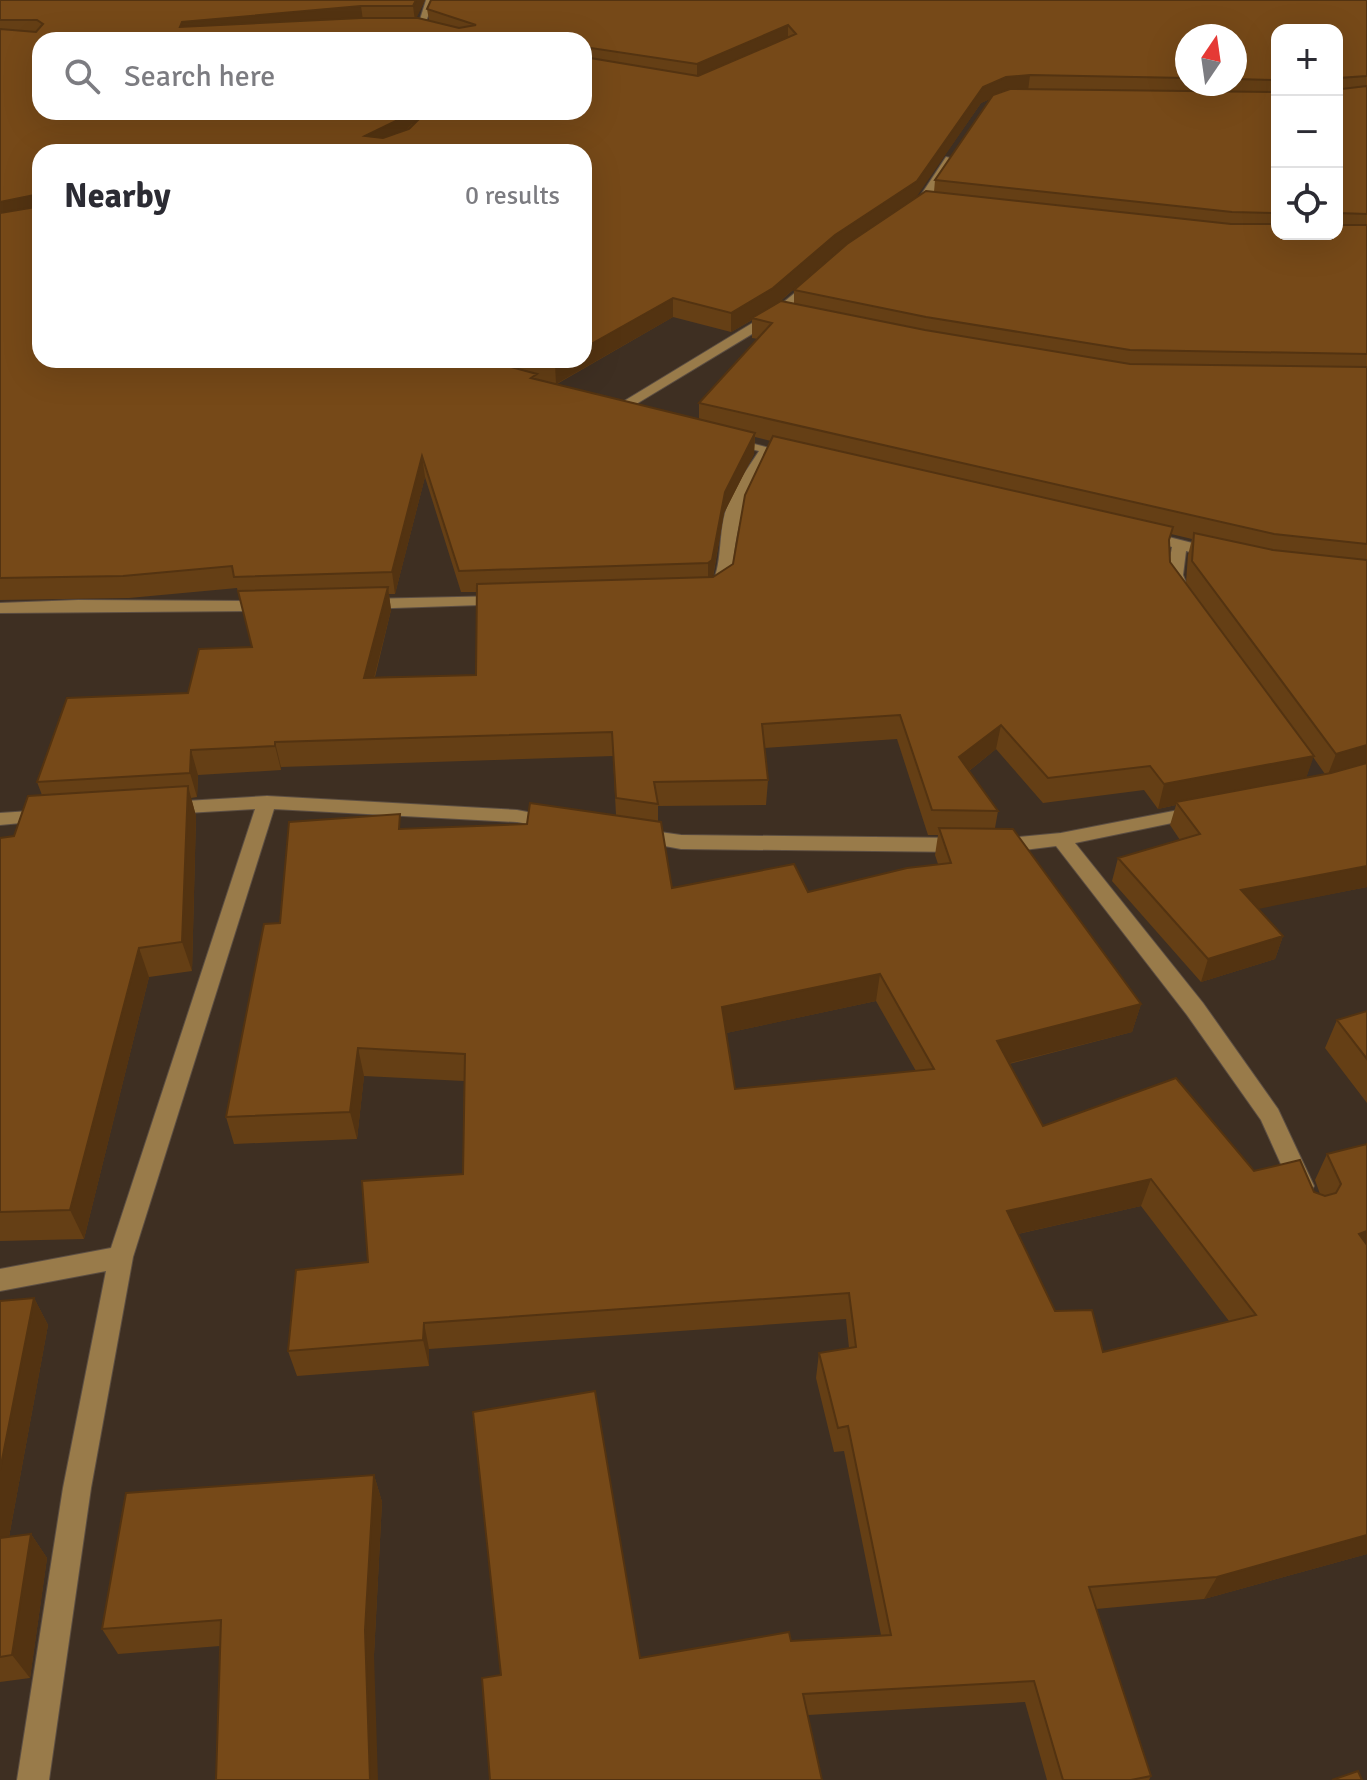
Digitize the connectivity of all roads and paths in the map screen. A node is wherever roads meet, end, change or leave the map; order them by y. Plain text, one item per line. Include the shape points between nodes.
1 (430, 0) edge
2 (409, 27) edge
3 (420, 27) junction
4 (433, 29) edge
5 (960, 144) edge
6 (921, 203) junction
7 (934, 205) edge
8 (898, 219) edge
9 (819, 276) edge
10 (778, 313) junction
11 (792, 316) edge
12 (618, 409) edge
13 (707, 433) edge
14 (767, 450) junction
15 (808, 459) edge
16 (1135, 534) edge
17 (1180, 545) junction
18 (1238, 558) edge
19 (702, 595) edge
20 (514, 601) edge
21 (343, 605) edge
22 (282, 606) edge
23 (0, 608) edge
24 (1194, 609) edge
25 (267, 802) junction
26 (145, 809) edge
27 (1215, 809) edge
28 (69, 814) edge
29 (0, 819) edge
30 (577, 826) edge
31 (622, 833) edge
32 (1061, 839) junction
33 (1313, 1210) edge
34 (121, 1257) junction
35 (0, 1280) edge
36 (33, 1780) edge

1 - 3 street
2 - 3 street
3 - 4 street
5 - 6 street
6 - 7 street
6 - 8 street
9 - 10 street
10 - 11 street
10 - 12 street
13 - 14 street
14 - 15 street
14 - 19 street via 739,489 730,512 723,585
16 - 17 street
17 - 18 street
17 - 24 street via 1175,584
20 - 21 street
22 - 23 street
25 - 26 street
25 - 30 street via 517,816
25 - 34 street
27 - 32 street
28 - 29 street
31 - 32 street via 681,842 1013,846
32 - 33 street via 1195,1009 1270,1115
34 - 35 street
34 - 36 street via 77,1488

